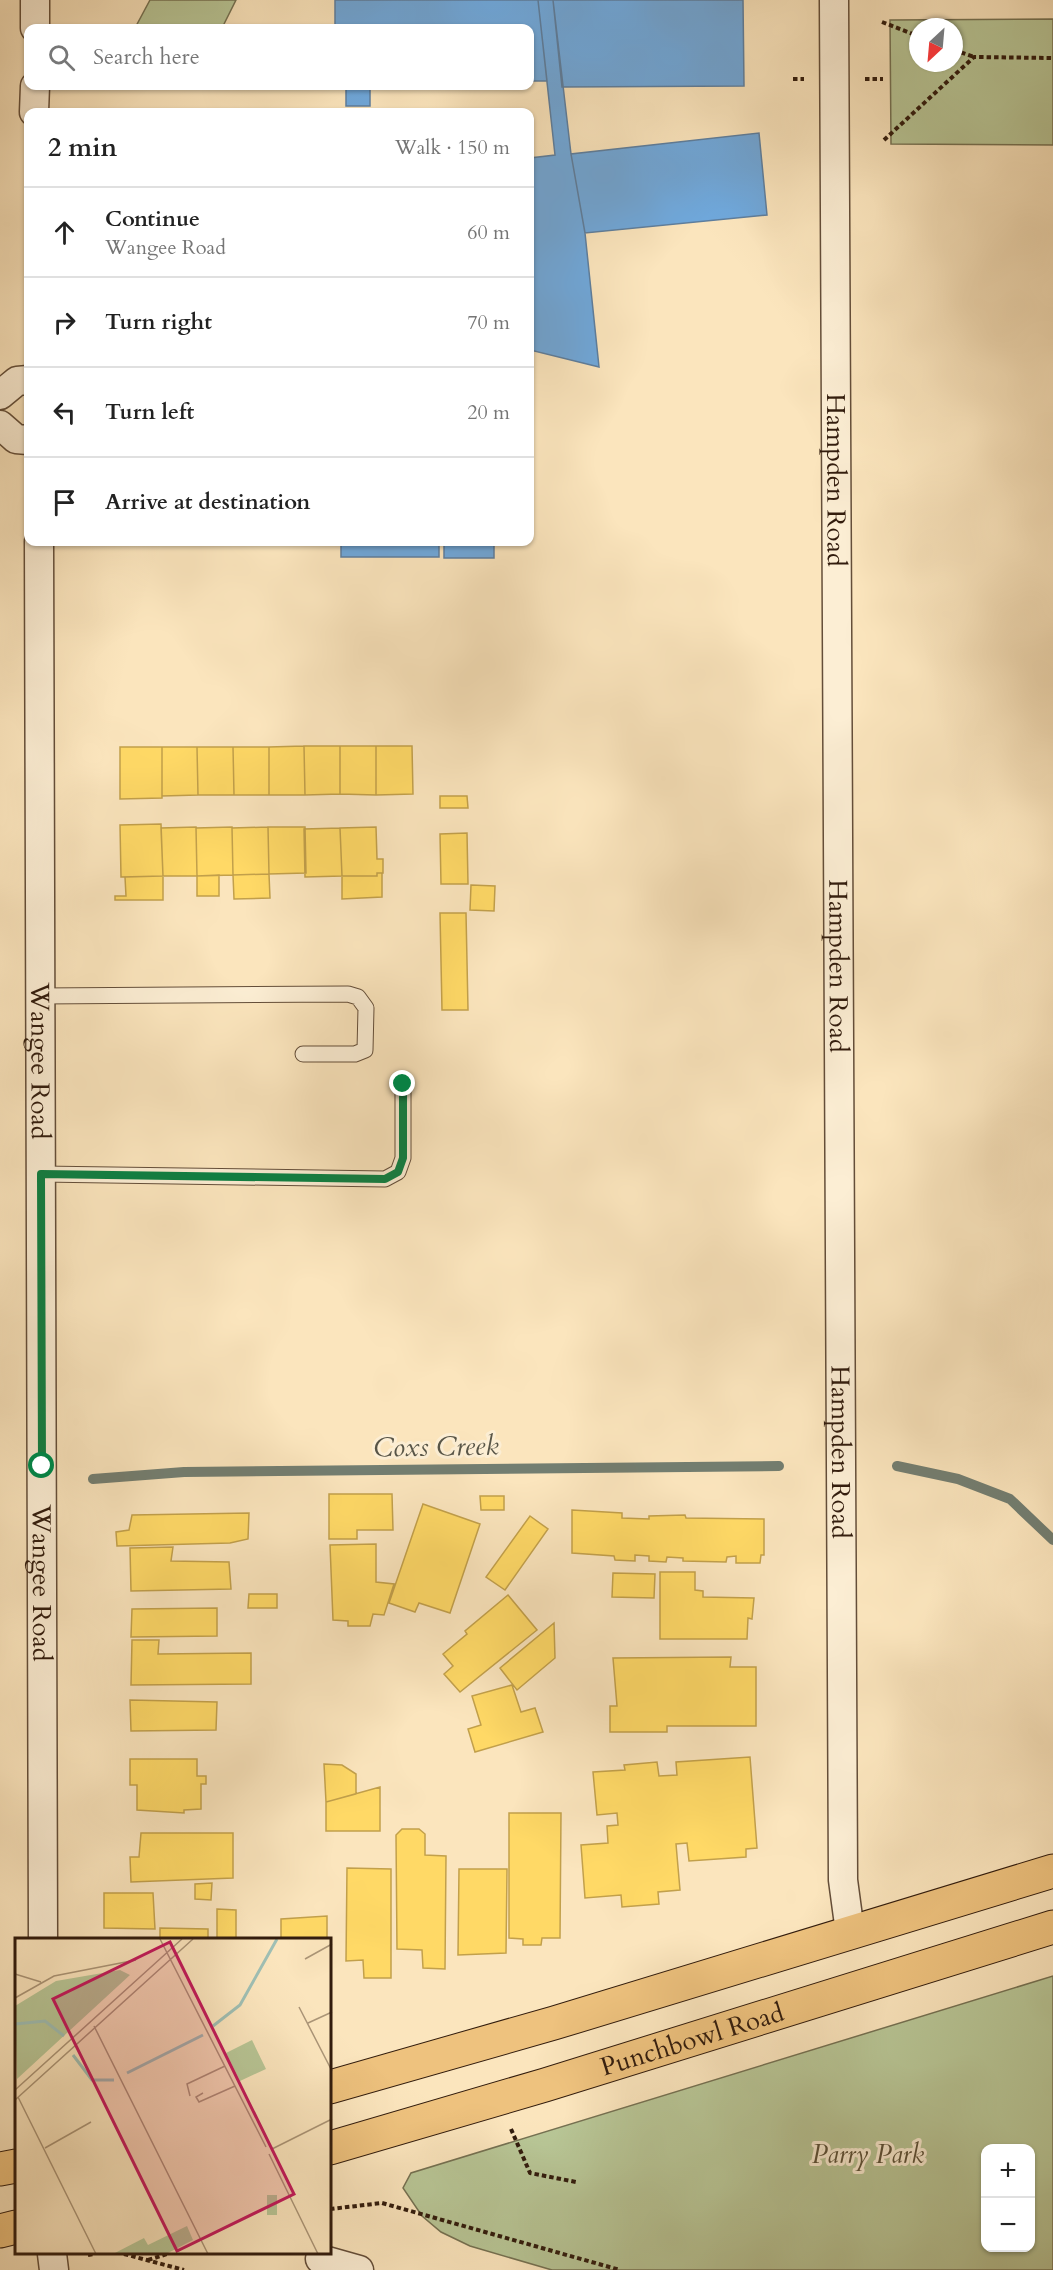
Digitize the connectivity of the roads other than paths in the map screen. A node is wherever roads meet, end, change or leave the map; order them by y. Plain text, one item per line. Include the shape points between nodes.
1 (35, 0) edge
2 (834, 0) edge
3 (35, 24) edge
4 (34, 90) edge
5 (34, 108) edge
6 (24, 380) edge
7 (0, 395) edge
8 (0, 425) edge
9 (24, 440) edge
10 (39, 546) edge
11 (40, 996) junction
12 (303, 1054) dead end
13 (403, 1084) dead end
14 (41, 1174) junction
15 (1053, 1871) edge
16 (1053, 1927) edge
17 (850, 1932) junction
18 (43, 1938) edge
19 (332, 2086) edge
20 (332, 2147) edge
21 (15, 2166) edge
22 (0, 2169) edge
23 (15, 2227) edge
24 (0, 2231) edge
25 (52, 2255) edge
26 (320, 2259) dead end
27 (54, 2270) edge
28 (358, 2270) edge

1 - 3 street
2 - 17 street, Hampden Road via 843,1880
4 - 5 street
6 - 7 street via 9,385
8 - 9 street via 16,439
10 - 11 street, Wangee Road
11 - 12 lane via 358,997 366,1008 365,1050 355,1054
11 - 14 street, Wangee Road
13 - 14 lane via 403,1158 398,1172 385,1179
14 - 18 street, Wangee Road
15 - 17 main road
16 - 20 main road, Punchbowl Road
17 - 19 main road
21 - 22 main road
23 - 24 main road
25 - 27 street
26 - 28 street

